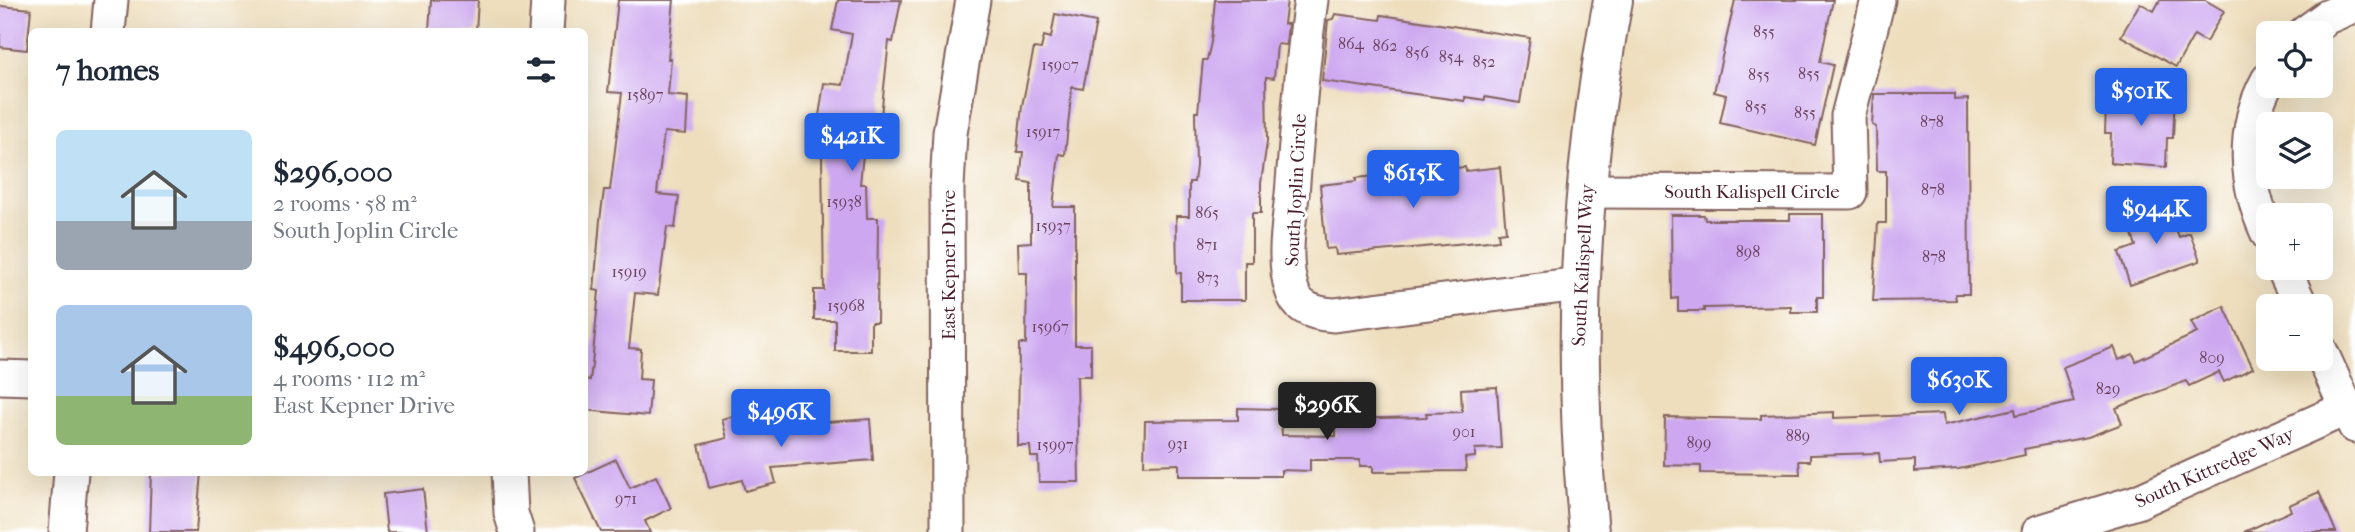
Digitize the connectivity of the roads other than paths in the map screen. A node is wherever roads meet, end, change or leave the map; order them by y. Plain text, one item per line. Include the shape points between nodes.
1 (111, 0) edge
2 (548, 0) edge
3 (973, 0) edge
4 (1311, 0) edge
5 (1613, 0) edge
6 (1878, 0) edge
7 (2355, 5) edge
8 (2323, 21) edge
9 (108, 28) edge
10 (546, 28) edge
11 (2261, 98) edge
12 (1585, 191) junction
13 (2256, 203) edge
14 (1579, 284) junction
15 (2330, 371) edge
16 (0, 377) edge
17 (28, 378) edge
18 (2351, 417) edge
19 (71, 476) edge
20 (509, 476) edge
21 (66, 532) edge
22 (517, 532) edge
23 (948, 532) edge
24 (1589, 532) edge
25 (2039, 532) edge

1 - 9 street
2 - 10 street
3 - 23 street, East Kepner Drive via 950,133 947,187
4 - 14 street, South Joplin Circle via 1287,255 1292,291 1302,306 1317,314 1334,315
5 - 12 street, South Kalispell Way via 1598,77
6 - 12 street, South Kalispell Circle via 1848,116 1850,192
7 - 8 street
11 - 13 street via 2251,123 2248,164
12 - 14 street, South Kalispell Way
14 - 24 street, South Kalispell Way via 1580,441
15 - 18 street
16 - 17 street
18 - 25 street, South Kittredge Way via 2137,502
19 - 21 street
20 - 22 street

